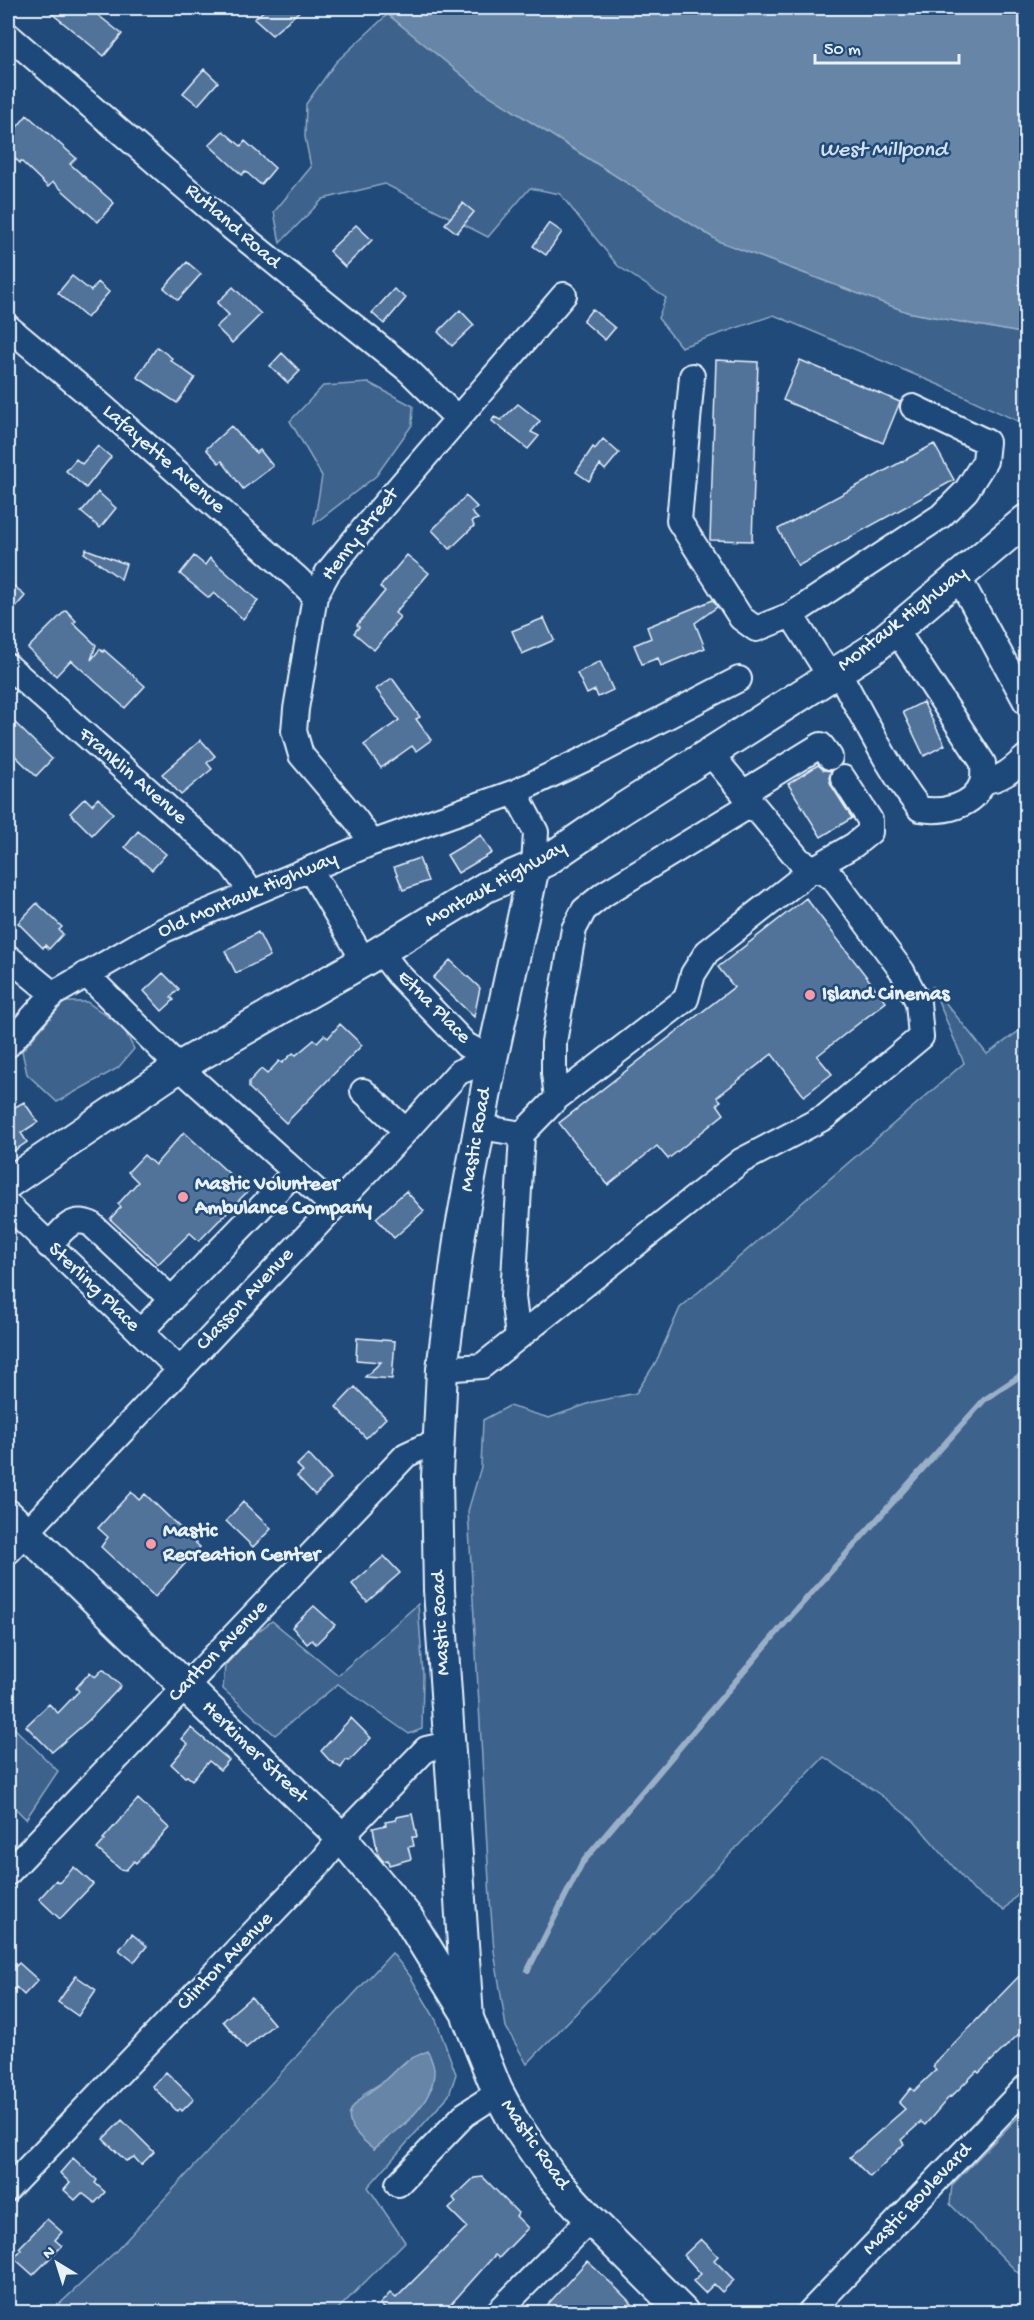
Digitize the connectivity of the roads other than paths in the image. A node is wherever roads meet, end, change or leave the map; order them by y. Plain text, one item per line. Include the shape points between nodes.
1 (8, 35) edge
2 (564, 295) dead end
3 (8, 327) edge
4 (692, 376) dead end
5 (913, 407) dead end
6 (457, 418) junction
7 (1026, 520) edge
8 (959, 578) junction
9 (315, 596) junction
10 (791, 615) junction
11 (896, 630) junction
12 (8, 666) edge
13 (834, 674) junction
14 (739, 680) dead end
15 (1026, 702) edge
16 (710, 753) junction
17 (830, 757) dead end
18 (1026, 757) edge
19 (843, 778) dead end
20 (983, 781) junction
21 (515, 792) junction
22 (748, 799) junction
23 (372, 843) junction
24 (534, 867) junction
25 (310, 869) junction
26 (813, 869) junction
27 (251, 892) junction
28 (372, 956) junction
29 (8, 957) edge
30 (86, 974) junction
31 (53, 994) junction
32 (8, 1045) edge
33 (492, 1059) junction
34 (179, 1067) junction
35 (363, 1091) dead end
36 (557, 1098) junction
37 (481, 1127) junction
38 (406, 1131) junction
39 (522, 1134) junction
40 (295, 1172) junction
41 (8, 1183) edge
42 (8, 1205) edge
43 (333, 1207) junction
44 (49, 1246) junction
45 (171, 1299) junction
46 (140, 1332) junction
47 (518, 1337) junction
48 (442, 1369) junction
49 (180, 1370) junction
50 (438, 1444) junction
51 (14, 1533) edge
52 (186, 1686) junction
53 (449, 1744) junction
54 (341, 1837) junction
55 (8, 1873) edge
56 (468, 2018) junction
57 (1026, 2087) edge
58 (498, 2092) junction
59 (398, 2184) dead end
60 (8, 2189) edge
61 (590, 2219) junction
62 (498, 2313) edge
63 (683, 2313) edge
64 (810, 2313) edge

1 - 6 street, Rutland Road via 258,250 408,370
2 - 6 street, Henry Street
3 - 9 street, Lafayette Avenue
4 - 10 street via 679,520 741,618 756,629
5 - 10 street via 987,442 985,461 966,491 941,516
6 - 9 street, Henry Street via 328,572
7 - 8 main road, Montauk Highway
8 - 11 main road, Montauk Highway
8 - 15 street
9 - 23 street, Henry Street via 294,731 301,755
10 - 13 street
11 - 13 main road, Montauk Highway
11 - 20 street via 983,763
12 - 27 street, Franklin Avenue via 232,865
13 - 16 main road, Montauk Highway
13 - 20 street via 920,809 953,809 976,794
14 - 21 street, Old Montauk Highway
16 - 22 street
16 - 24 main road, Montauk Highway
17 - 22 street via 821,745
18 - 20 street via 1008,774
19 - 26 street via 870,820 870,832
21 - 23 street, Old Montauk Highway
21 - 24 street via 536,832
22 - 26 street via 799,860
22 - 36 street via 584,910 574,929 556,1023
23 - 25 street, Old Montauk Highway
24 - 28 main road, Montauk Highway via 486,887
24 - 33 main road, Mastic Road
25 - 27 street, Old Montauk Highway
25 - 28 street, Etna Place
26 - 36 street via 707,952 693,974 686,999
26 - 47 street via 833,878 902,971 918,1002 921,1037 825,1117 741,1161
27 - 30 street, Old Montauk Highway via 164,930
28 - 33 street, Etna Place via 397,973 466,1045
28 - 34 main road, Montauk Highway
29 - 31 street
30 - 31 street, Old Montauk Highway
30 - 34 street
31 - 32 street, Old Montauk Highway
33 - 37 main road, Mastic Road
33 - 38 street, Classon Avenue via 459,1072
34 - 40 street
34 - 41 main road, Montauk Highway
35 - 38 street
36 - 39 street
37 - 39 street
37 - 48 main road, Mastic Road via 460,1233
38 - 43 street, Classon Avenue
39 - 47 street via 513,1297
40 - 43 street
40 - 45 street
42 - 44 street, Sterling Place
43 - 49 street, Classon Avenue
44 - 45 street via 72,1223 82,1220
44 - 46 street, Sterling Place
45 - 46 street
46 - 49 street, Sterling Place
47 - 48 street via 482,1366
48 - 50 main road, Mastic Road
49 - 51 street, Classon Avenue
50 - 52 street, Carlton Avenue via 406,1455
50 - 53 main road, Mastic Road via 439,1590
51 - 52 main road, Herkimer Street
52 - 54 main road, Herkimer Street
52 - 55 street, Carlton Avenue
53 - 54 street, Clinton Avenue via 426,1749
53 - 56 main road, Mastic Road
54 - 56 main road, Herkimer Street via 408,1918
54 - 60 street, Clinton Avenue
56 - 58 main road, Mastic Road
57 - 64 street, Mastic Boulevard
58 - 59 street via 464,2115
58 - 61 main road, Mastic Road via 551,2176
61 - 62 street
61 - 63 main road, Mastic Road

